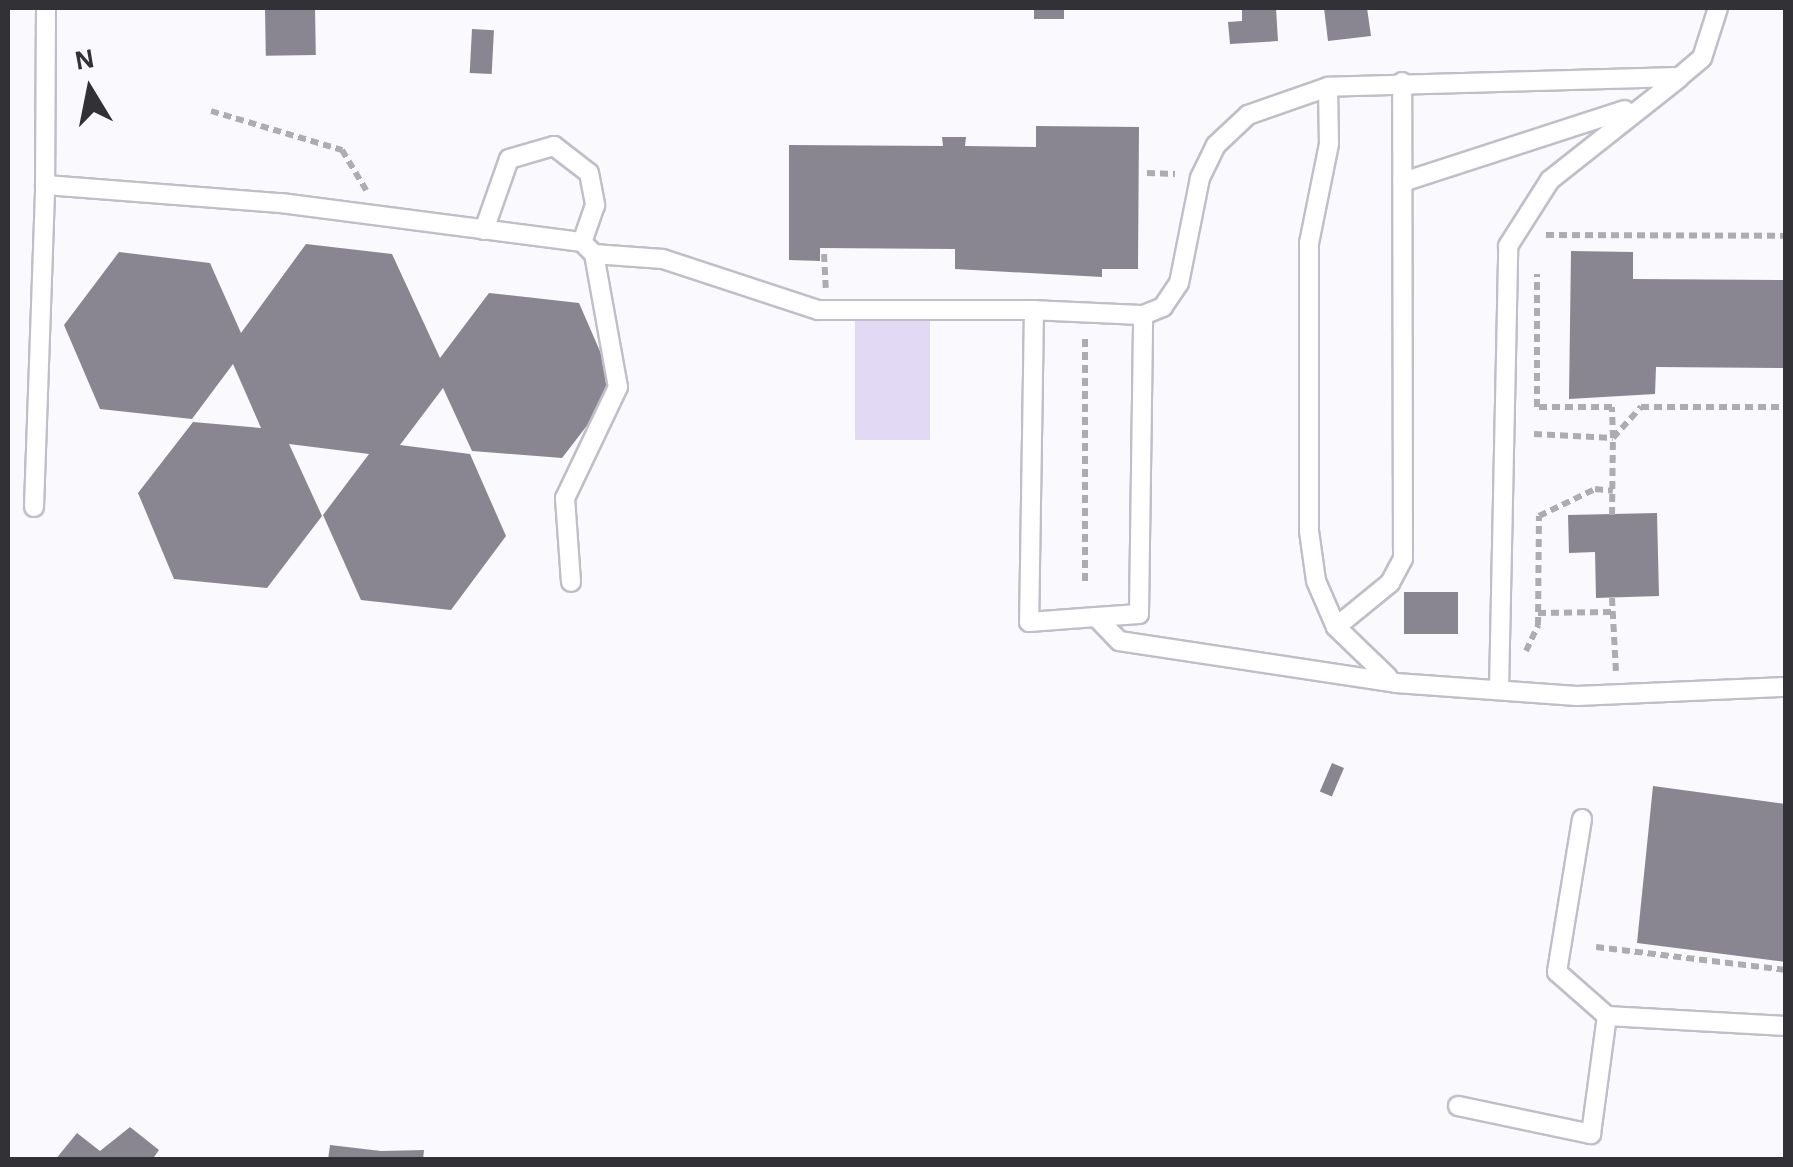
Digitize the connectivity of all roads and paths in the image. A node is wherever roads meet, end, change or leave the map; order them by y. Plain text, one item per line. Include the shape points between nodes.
1 (46, 8) edge
2 (1718, 8) edge
3 (1680, 77) junction
4 (1402, 82) junction
5 (1328, 87) junction
6 (1635, 106) junction
7 (211, 111) dead end
8 (1147, 174) dead end
9 (1403, 182) junction
10 (45, 185) junction
11 (1173, 191) dead end
12 (381, 216) junction
13 (484, 230) junction
14 (1786, 236) edge
15 (588, 248) junction
16 (824, 254) dead end
17 (846, 295) dead end
18 (1034, 310) junction
19 (1085, 312) junction
20 (1144, 315) junction
21 (1786, 407) edge
22 (1534, 434) dead end
23 (1613, 438) junction
24 (1612, 491) junction
25 (34, 507) dead end
26 (1612, 515) dead end
27 (571, 582) dead end
28 (1085, 582) dead end
29 (1612, 598) dead end
30 (1612, 612) junction
31 (1538, 613) junction
32 (1096, 617) junction
33 (1336, 627) junction
34 (1513, 664) dead end
35 (1599, 675) dead end
36 (1616, 676) junction
37 (1635, 676) dead end
38 (1396, 683) junction
39 (1786, 687) edge
40 (1498, 690) junction
41 (1582, 819) dead end
42 (1596, 948) dead end
43 (1786, 970) edge
44 (1606, 1016) junction
45 (1786, 1026) edge
46 (1458, 1106) dead end

1 - 10 lane
2 - 3 lane via 1702,58
3 - 4 lane
3 - 6 lane
4 - 5 lane
4 - 9 lane
5 - 20 lane via 1248,115 1216,144 1179,283 1163,307
5 - 33 lane via 1329,144 1310,242 1309,530 1316,581
6 - 9 lane
6 - 40 lane via 1526,206 1508,246
7 - 12 path via 342,150
8 - 11 path via 1176,174
9 - 33 lane via 1403,559 1390,582
10 - 12 lane
10 - 25 lane
12 - 13 lane
13 - 15 lane
13 - 15 lane via 509,159 554,146 589,173 595,204
14 - 23 path via 1537,235 1537,407 1612,407
15 - 18 lane via 662,260 818,310
15 - 27 lane via 618,387 565,498
16 - 17 path via 826,295
18 - 19 lane
18 - 32 lane via 1029,622
19 - 20 lane
19 - 28 path
20 - 32 lane via 1138,614
21 - 23 path via 1641,407
22 - 23 path
23 - 24 path
24 - 26 path
24 - 31 path via 1594,489 1539,516
29 - 30 path
30 - 31 path
30 - 36 path
31 - 34 path via 1535,639
32 - 38 lane via 1120,642
33 - 38 lane
35 - 36 path
36 - 37 path
38 - 40 lane
39 - 40 lane
41 - 44 lane via 1557,972
42 - 43 path
44 - 45 lane
44 - 46 lane via 1591,1134

